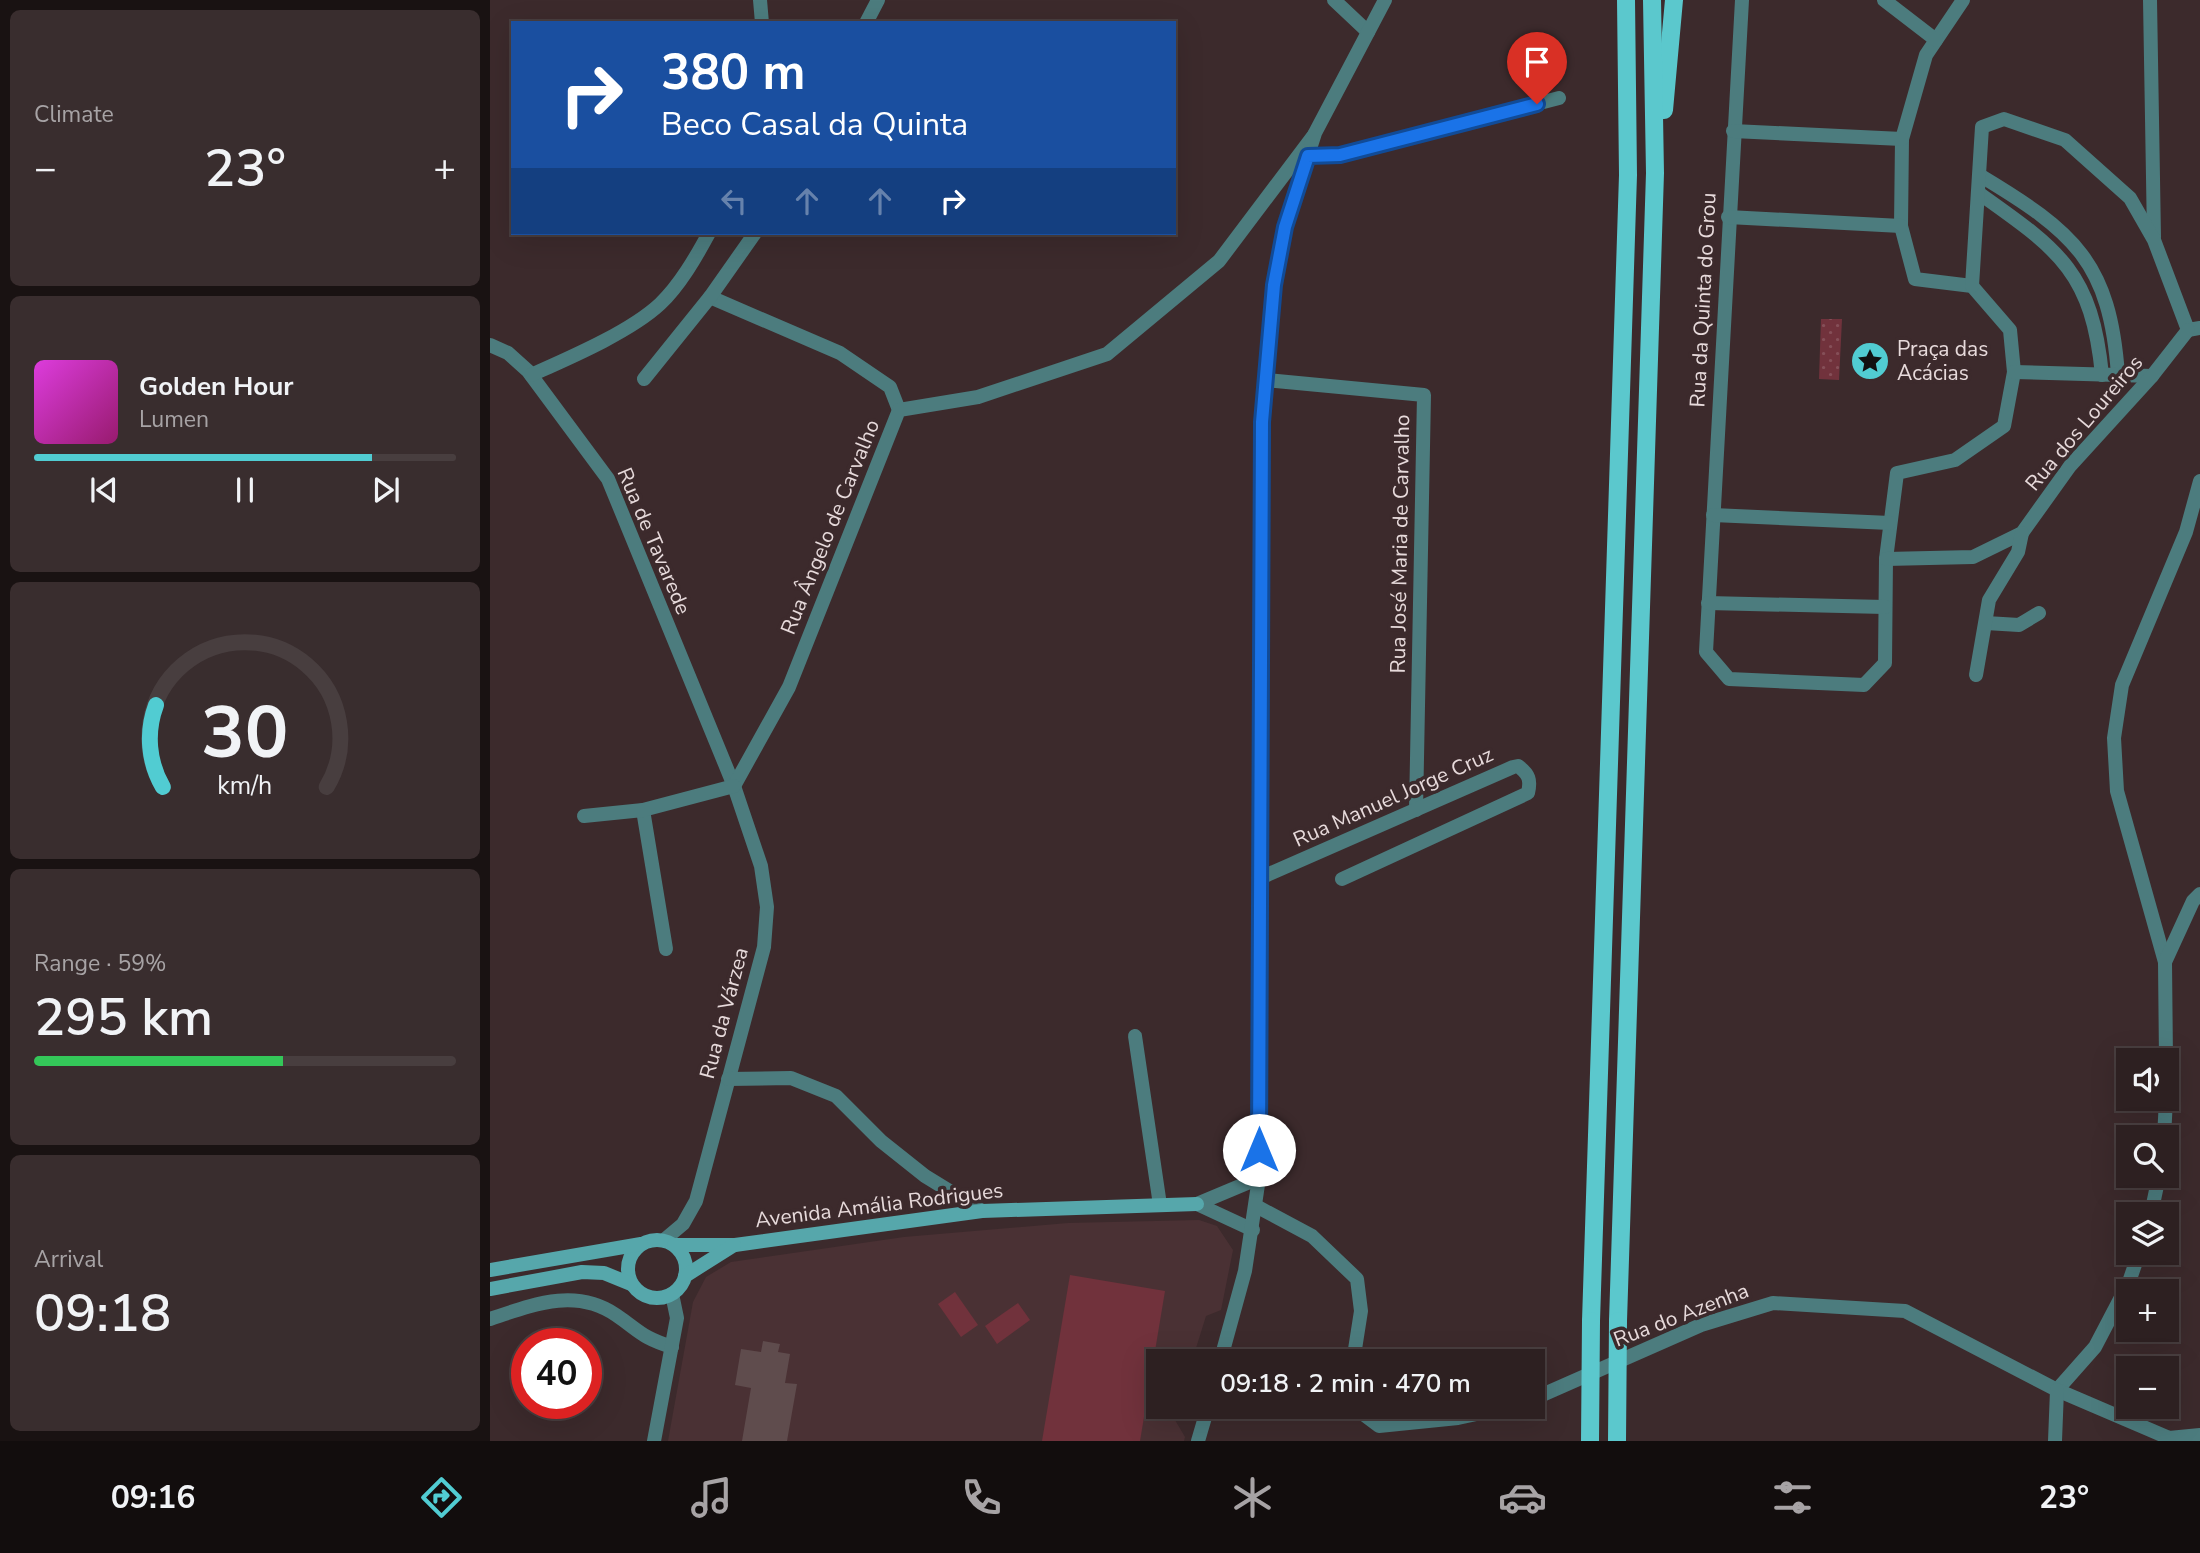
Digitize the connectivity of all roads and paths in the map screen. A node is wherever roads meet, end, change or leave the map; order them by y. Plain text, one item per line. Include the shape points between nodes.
1 (761, 0) edge
2 (878, 0) edge
3 (1334, 0) edge
4 (1385, 0) edge
5 (1626, 0) edge
6 (1652, 0) edge
7 (1674, 0) edge
8 (1742, 0) edge
9 (1884, 0) edge
10 (1963, 0) edge
11 (2150, 0) edge
12 (762, 21) edge
13 (867, 21) edge
14 (1368, 32) junction
15 (1936, 40) junction
16 (1559, 98) dead end
17 (1733, 131) junction
18 (1315, 133) junction
19 (1902, 139) junction
20 (1308, 156) junction
21 (1655, 173) junction
22 (1981, 176) junction
23 (1980, 194) junction
24 (1728, 218) junction
25 (1901, 226) junction
26 (708, 235) edge
27 (754, 235) edge
28 (2154, 240) junction
29 (1972, 286) junction
30 (710, 297) junction
31 (2194, 329) edge
32 (490, 345) edge
33 (2014, 372) junction
34 (531, 375) junction
35 (2102, 375) junction
36 (2118, 375) junction
37 (2152, 376) junction
38 (644, 379) dead end
39 (1266, 380) junction
40 (899, 410) junction
41 (2200, 481) edge
42 (1713, 515) junction
43 (1890, 523) junction
44 (2022, 533) junction
45 (1886, 559) junction
46 (1708, 603) junction
47 (1885, 607) junction
48 (2039, 613) dead end
49 (1986, 623) junction
50 (1976, 675) dead end
51 (734, 786) junction
52 (643, 810) junction
53 (1416, 810) junction
54 (584, 816) dead end
55 (1261, 878) junction
56 (1342, 878) dead end
57 (2200, 894) edge
58 (666, 949) dead end
59 (2165, 962) junction
60 (1135, 1036) dead end
61 (2166, 1048) edge
62 (728, 1079) junction
63 (1259, 1178) junction
64 (1196, 1204) junction
65 (1160, 1205) junction
66 (1256, 1206) junction
67 (982, 1210) junction
68 (1253, 1230) junction
69 (669, 1243) junction
70 (641, 1244) junction
71 (735, 1245) junction
72 (2135, 1265) edge
73 (490, 1270) edge
74 (685, 1276) junction
75 (631, 1284) junction
76 (490, 1289) edge
77 (672, 1294) junction
78 (490, 1319) edge
79 (672, 1347) junction
80 (1224, 1349) edge
81 (1355, 1349) edge
82 (2057, 1390) junction
83 (1545, 1394) edge
84 (1204, 1419) edge
85 (1370, 1419) edge
86 (1448, 1419) edge
87 (2200, 1435) edge
88 (654, 1441) edge
89 (1198, 1441) edge
90 (1590, 1441) edge
91 (1617, 1441) edge
92 (2055, 1441) edge

1 - 12 street
2 - 13 street
3 - 14 street
4 - 14 street
5 - 90 main road, bridge via 1627,188
6 - 21 main road
7 - 21 main road
8 - 17 street, Rua da Quinta do Grou
9 - 15 street
10 - 15 street
11 - 28 street
14 - 18 street
15 - 19 street via 1926,55
16 - 20 street via 1340,155
17 - 19 street
17 - 24 street, Rua da Quinta do Grou
18 - 20 street
18 - 40 street, Rua Ângelo de Carvalho via 1219,261 1107,354 978,397
19 - 25 street
20 - 39 street via 1285,227 1274,285
21 - 91 main road, bridge
22 - 23 street
22 - 28 street via 1982,127 2004,119 2065,140 2130,198
22 - 36 street via 2053,223 2101,282 2116,339
23 - 29 street
23 - 35 street via 2044,240 2067,264 2092,310
24 - 25 street
24 - 42 street, Rua da Quinta do Grou
25 - 29 street via 1915,279
26 - 34 street via 695,260 659,304 595,346
27 - 30 street
28 - 31 street
29 - 33 street via 2010,330
30 - 38 street
30 - 40 street via 840,353 890,387
31 - 37 street, Rua dos Loureiros
32 - 34 street, Rua de Tavarede via 508,353
33 - 35 street
33 - 43 street, Rua da Quinta do Grou via 2004,426 1955,460 1896,473
34 - 51 street, Rua de Tavarede via 608,479
35 - 36 street
36 - 37 street
37 - 44 street, Rua dos Loureiros via 2070,466
39 - 53 street, Rua José Maria de Carvalho via 1424,395
39 - 55 street via 1262,422
40 - 51 street, Rua Ângelo de Carvalho via 789,687
41 - 59 street via 2186,532 2122,685 2114,738 2117,791
42 - 43 street
42 - 46 street, Rua da Quinta do Grou
43 - 45 street, Rua da Quinta do Grou
44 - 45 street, Rua dos Loureiros via 1973,557
44 - 49 street via 2018,552 1989,600
45 - 47 street, Rua da Quinta do Grou
46 - 47 street
46 - 47 street, Rua da Quinta do Grou via 1706,652 1729,679 1864,685 1885,663
48 - 49 street via 2019,625
49 - 50 street
51 - 52 street
51 - 62 street, Rua da Várzea via 761,866 768,907 764,947
52 - 54 street
52 - 58 street
53 - 55 street, Rua Manuel Jorge Cruz
53 - 56 street, Rua Manuel Jorge Cruz via 1513,767 1518,766 1530,781 1528,793
55 - 63 street
57 - 59 street
59 - 61 street
60 - 65 street
62 - 67 street via 792,1078 836,1096 881,1141
62 - 69 street, Rua da Várzea via 696,1201
63 - 64 street, Avenida Amália Rodrigues
63 - 66 street
64 - 65 main road, Avenida Amália Rodrigues
64 - 68 street, Avenida Amália Rodrigues
65 - 67 main road, Avenida Amália Rodrigues
66 - 68 street
66 - 81 street via 1312,1236 1357,1279 1361,1311
67 - 71 main road, Avenida Amália Rodrigues
68 - 80 street
69 - 70 main road
69 - 71 main road, Avenida Amália Rodrigues
69 - 74 main road via 686,1265
70 - 73 main road
70 - 75 main road via 628,1262
71 - 74 main road, Avenida Amália Rodrigues
72 - 82 street via 2095,1347
74 - 77 main road
75 - 76 main road via 604,1273 582,1272
75 - 77 main road via 650,1298
77 - 79 street via 677,1318
78 - 79 street via 546,1300 577,1300 614,1314 643,1338
79 - 88 street
82 - 83 street, Rua do Azenha via 1905,1311 1773,1303 1701,1325
82 - 87 street, Rua do Azenha via 2169,1438
82 - 92 street
84 - 89 street
85 - 86 street via 1379,1426

